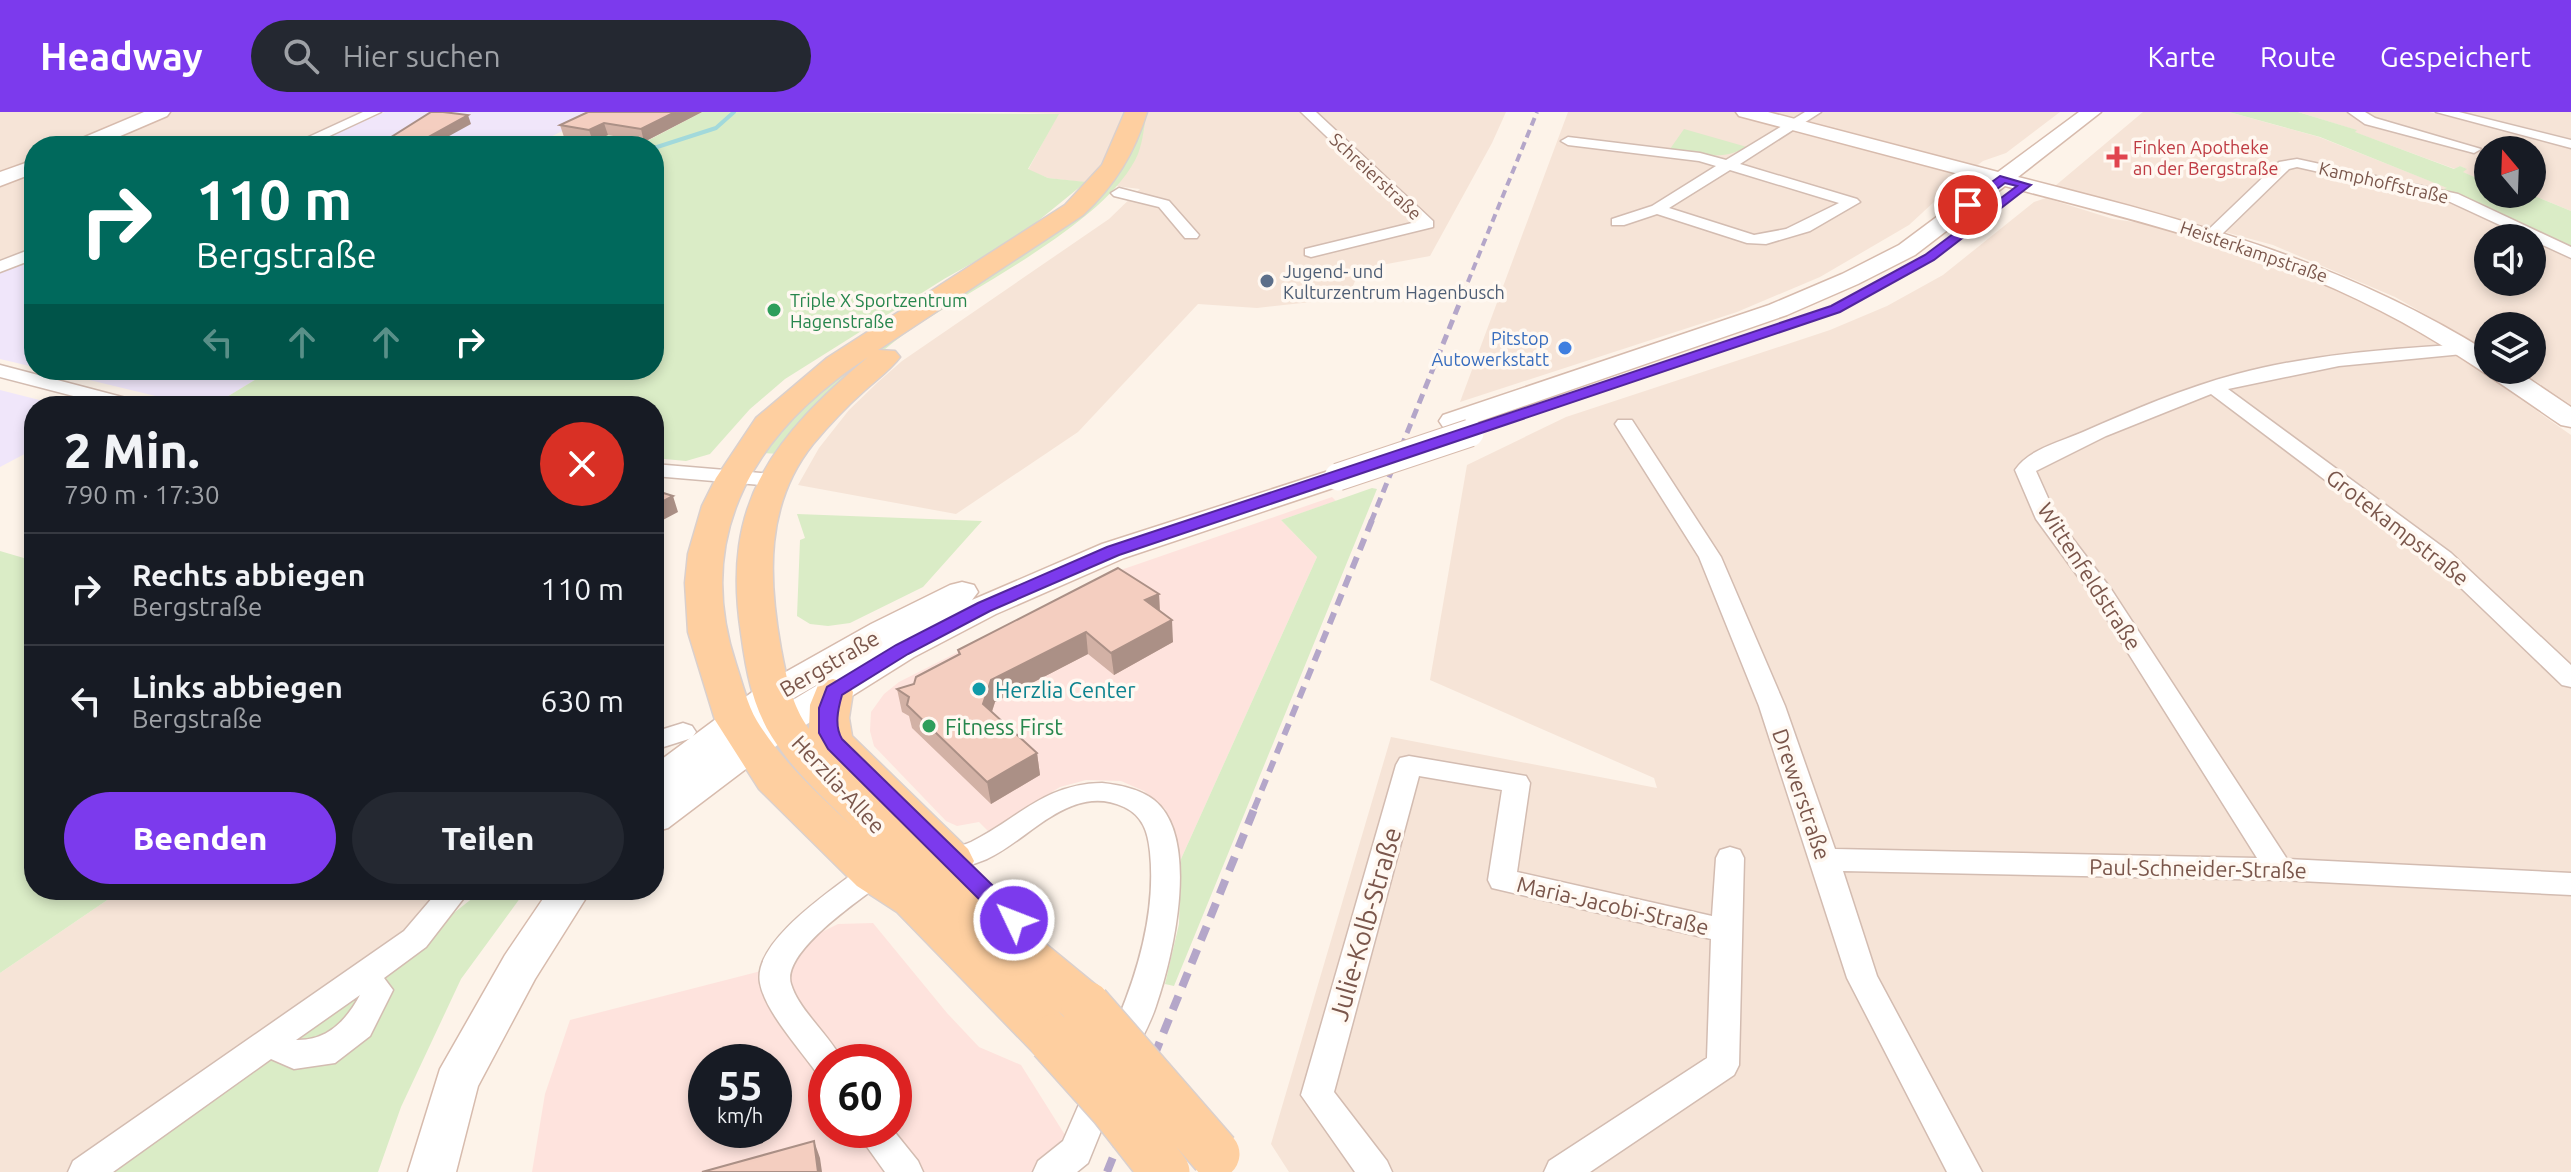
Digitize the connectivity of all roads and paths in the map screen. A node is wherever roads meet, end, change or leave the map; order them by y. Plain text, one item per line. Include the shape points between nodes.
1 (160, 112) edge
2 (374, 112) edge
3 (1308, 112) edge
4 (1746, 112) edge
5 (2091, 112) edge
6 (2355, 112) edge
7 (2443, 112) edge
8 (1806, 117) edge
9 (1145, 123) edge
10 (104, 136) edge
11 (319, 136) edge
12 (1568, 141) dead end
13 (2571, 144) edge
14 (2474, 149) dead end
15 (1726, 165) junction
16 (24, 170) edge
17 (0, 180) edge
18 (2014, 182) junction
19 (1119, 193) junction
20 (1657, 209) junction
21 (1618, 222) dead end
22 (2213, 234) junction
23 (1191, 235) dead end
24 (1311, 252) dead end
25 (2571, 253) edge
26 (24, 257) edge
27 (0, 267) edge
28 (2467, 349) junction
29 (2474, 354) edge
30 (0, 371) edge
31 (24, 377) edge
32 (34, 380) edge
33 (2519, 384) edge
34 (2214, 387) junction
35 (96, 396) edge
36 (2571, 419) edge
37 (1625, 424) dead end
38 (1331, 470) junction
39 (664, 471) edge
40 (732, 478) junction
41 (773, 480) junction
42 (2571, 679) edge
43 (833, 692) junction
44 (761, 721) junction
45 (683, 732) dead end
46 (664, 738) edge
47 (664, 779) edge
48 (1517, 783) joint
49 (664, 809) edge
50 (1730, 858) dead end
51 (934, 860) junction
52 (1825, 860) junction
53 (2279, 869) junction
54 (873, 874) junction
55 (2571, 884) edge
56 (448, 900) edge
57 (564, 900) edge
58 (1726, 931) junction
59 (1070, 1023) junction
60 (815, 1044) edge
61 (887, 1148) edge
62 (1222, 1163) edge
63 (1969, 1169) edge
64 (85, 1172) edge
65 (432, 1172) edge
66 (906, 1172) edge
67 (1050, 1172) edge
68 (1165, 1172) edge
69 (1375, 1172) edge
70 (1561, 1172) edge

1 - 10 main road
2 - 11 street
3 - 24 street, Schreierstraße via 1427,224
4 - 8 main road, Heisterkampstraße
5 - 18 main road, Bergstraße
6 - 14 street via 2370,121
7 - 13 street
8 - 15 street
8 - 18 main road, Heisterkampstraße
9 - 19 main road via 1134,173
9 - 40 main road via 1106,180 1074,210 837,364 791,401 767,425
12 - 15 street via 1669,152
15 - 20 street
15 - 20 street via 1852,202 1766,240
16 - 17 main road
18 - 22 main road, Heisterkampstraße
18 - 38 main road, Bergstraße, bridge via 1930,258 1836,309
19 - 23 street via 1164,204
19 - 41 main road via 1075,230 894,350 821,415
20 - 21 street
22 - 25 street, Kamphoffstraße via 2284,165 2297,163 2453,197
22 - 28 main road, Heisterkampstraße via 2340,280
26 - 27 street
28 - 29 main road, Heisterkampstraße
28 - 34 street, Wittenfeldstraße via 2368,356
30 - 31 street
32 - 35 street
33 - 36 main road
34 - 42 street, Grotekampstraße via 2443,558
34 - 53 street, Wittenfeldstraße via 2123,421 2032,462 2025,470 2047,519 2103,594
37 - 52 street, Drewerstraße via 1710,557 1772,706
38 - 43 main road, Bergstraße via 1113,551 984,607
38 - 44 main road, Bergstraße via 1098,535 964,591 883,632
39 - 40 street
40 - 41 street
40 - 44 main road via 706,554 707,632
41 - 44 main road via 760,510 752,572
43 - 44 main road, Bergstraße
43 - 51 main road via 828,708 835,744
44 - 47 main road, Bergstraße
44 - 49 main road, Bergstraße
44 - 51 main road, Herzlia-Allee via 809,757 886,835
44 - 54 main road, Herzlia-Allee via 774,778
45 - 46 street
48 - 58 street, Maria-Jacobi-Straße via 1502,880
48 - 69 street, Julie-Kolb-Straße via 1409,765 1317,1095
50 - 58 street, Maria-Jacobi-Straße
51 - 59 main road, Herzlia-Allee
51 - 67 street via 978,851 1059,800 1091,792 1133,800 1153,816 1162,836 1165,885 1142,1002 1076,1152
52 - 53 street, Paul-Schneider-Straße
52 - 63 street, Drewerstraße via 1862,978
53 - 55 street, Paul-Schneider-Straße
54 - 59 main road, Herzlia-Allee via 913,899
54 - 60 street via 798,935 773,968 775,984
56 - 64 street via 415,939
57 - 65 main road via 520,967 456,1083
58 - 70 street, Maria-Jacobi-Straße via 1723,1065
59 - 62 main road, Herzlia-Allee, bridge
59 - 68 main road, Herzlia-Allee, bridge via 1114,1107
61 - 66 street

